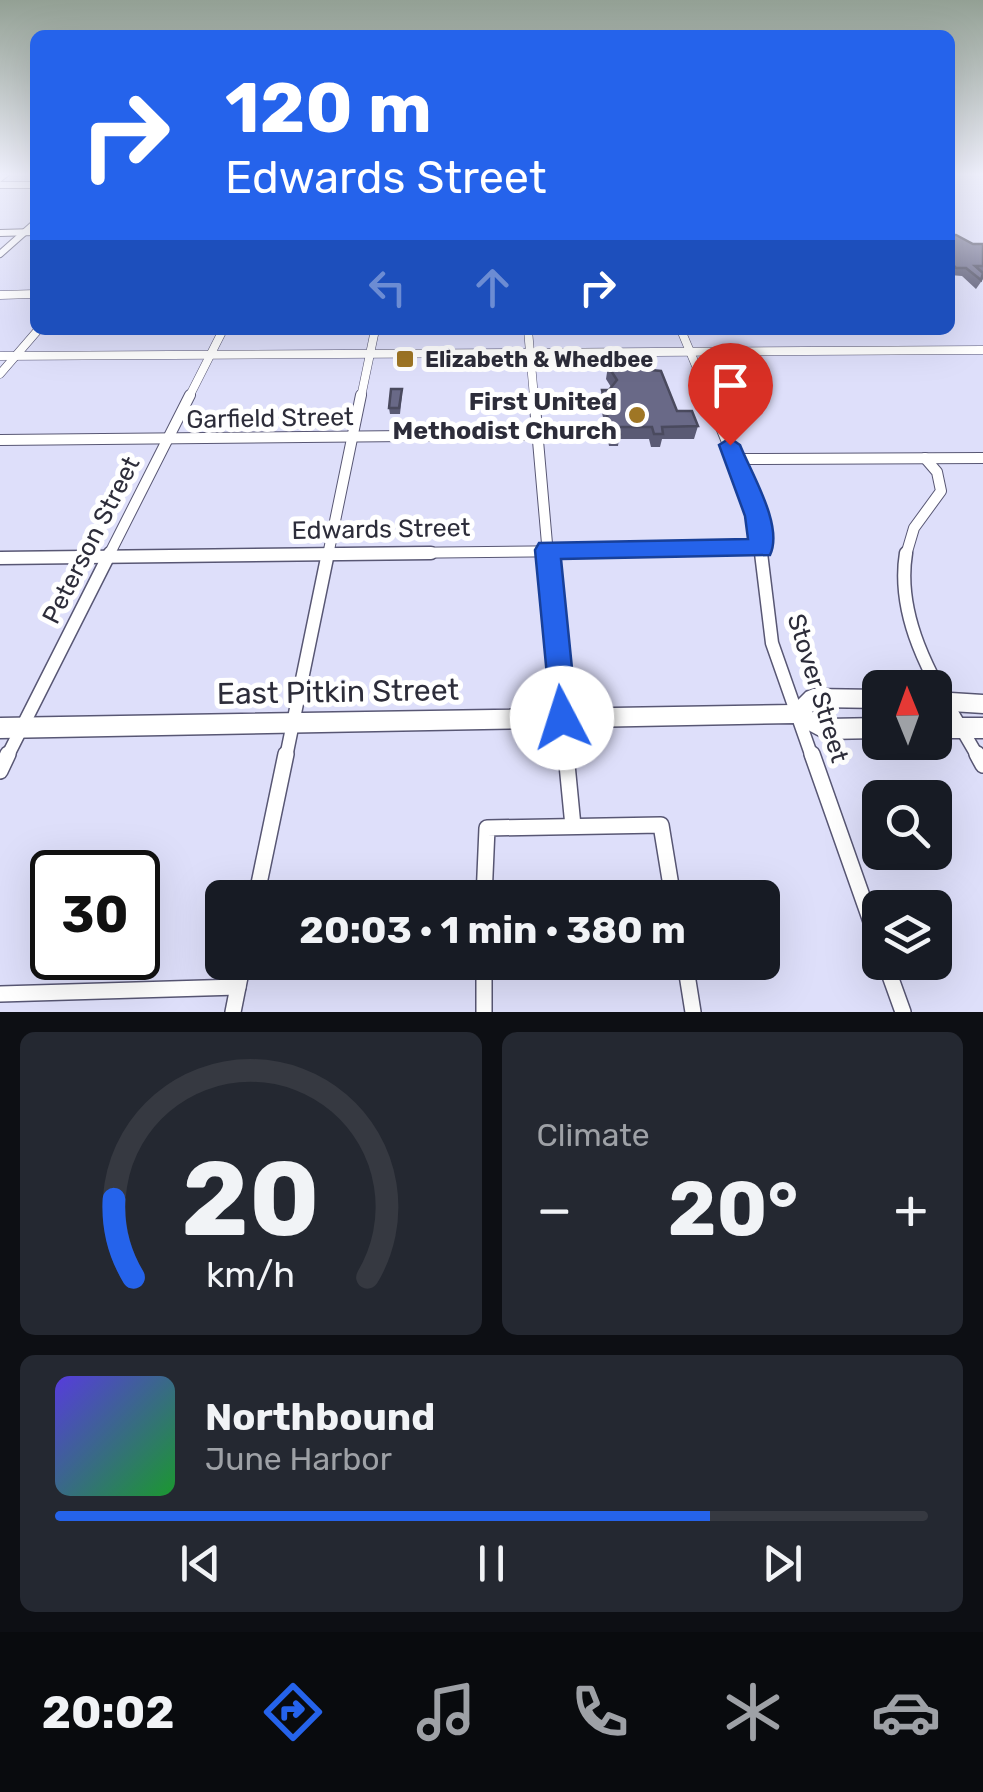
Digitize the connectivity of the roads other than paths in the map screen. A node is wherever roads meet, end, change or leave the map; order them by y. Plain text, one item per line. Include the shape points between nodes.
1 (30, 227) edge
2 (0, 232) edge
3 (24, 232) junction
4 (30, 232) edge
5 (0, 254) edge
6 (0, 294) edge
7 (30, 294) edge
8 (34, 335) edge
9 (220, 335) edge
10 (374, 335) edge
11 (528, 335) edge
12 (684, 335) edge
13 (983, 350) edge
14 (370, 352) junction
15 (530, 352) junction
16 (691, 352) junction
17 (210, 354) junction
18 (0, 356) edge
19 (16, 356) junction
20 (0, 374) edge
21 (539, 434) junction
22 (600, 434) dead end
23 (352, 436) junction
24 (167, 439) junction
25 (0, 440) edge
26 (926, 458) junction
27 (983, 458) edge
28 (736, 459) junction
29 (762, 548) junction
30 (548, 550) junction
31 (328, 552) junction
32 (108, 556) junction
33 (0, 558) edge
34 (930, 670) edge
35 (862, 699) edge
36 (952, 702) edge
37 (983, 704) edge
38 (952, 710) edge
39 (797, 714) junction
40 (562, 718) junction
41 (293, 722) junction
42 (11, 728) edge
43 (862, 728) edge
44 (973, 728) edge
45 (983, 765) edge
46 (0, 771) edge
47 (573, 826) junction
48 (260, 880) edge
49 (485, 880) edge
50 (670, 880) edge
51 (862, 896) edge
52 (240, 980) edge
53 (484, 980) edge
54 (687, 980) edge
55 (892, 980) edge
56 (238, 988) junction
57 (0, 994) edge
58 (233, 1012) edge
59 (484, 1012) edge
60 (693, 1012) edge
61 (903, 1012) edge

1 - 3 street
2 - 3 street
3 - 4 street
3 - 5 street
6 - 7 street
8 - 19 street
9 - 17 street, Peterson Street
10 - 14 street
11 - 15 street
12 - 16 street, Stover Street
13 - 16 street
14 - 15 street
14 - 17 street
14 - 23 street
15 - 16 street
15 - 21 street
16 - 28 street, Stover Street
17 - 19 street
17 - 24 street, Peterson Street
18 - 19 street
19 - 20 street
21 - 22 street, Garfield Street
21 - 23 street, Garfield Street
21 - 30 street
23 - 24 street, Garfield Street
23 - 31 street
24 - 25 street, Garfield Street
24 - 32 street, Peterson Street
26 - 27 street
26 - 28 street
26 - 34 street via 941,491 907,544 905,590
28 - 29 street, Stover Street
29 - 30 street, Edwards Street
29 - 39 street, Stover Street via 772,643
30 - 31 street, Edwards Street
30 - 40 street
31 - 32 street, Edwards Street
31 - 41 street
32 - 33 street, Edwards Street
32 - 42 street, Peterson Street
35 - 39 street, East Pitkin Street via 813,698
36 - 37 street
38 - 44 street
39 - 40 street, East Pitkin Street
39 - 43 street, East Pitkin Street via 825,729
39 - 51 street, Stover Street
40 - 41 street, East Pitkin Street
40 - 47 street
41 - 42 street, East Pitkin Street
41 - 48 street
42 - 46 street, Peterson Street
44 - 45 street
47 - 49 street via 487,828
47 - 50 street via 661,825
52 - 56 street
53 - 59 street
54 - 60 street
55 - 61 street
56 - 57 street
56 - 58 street

